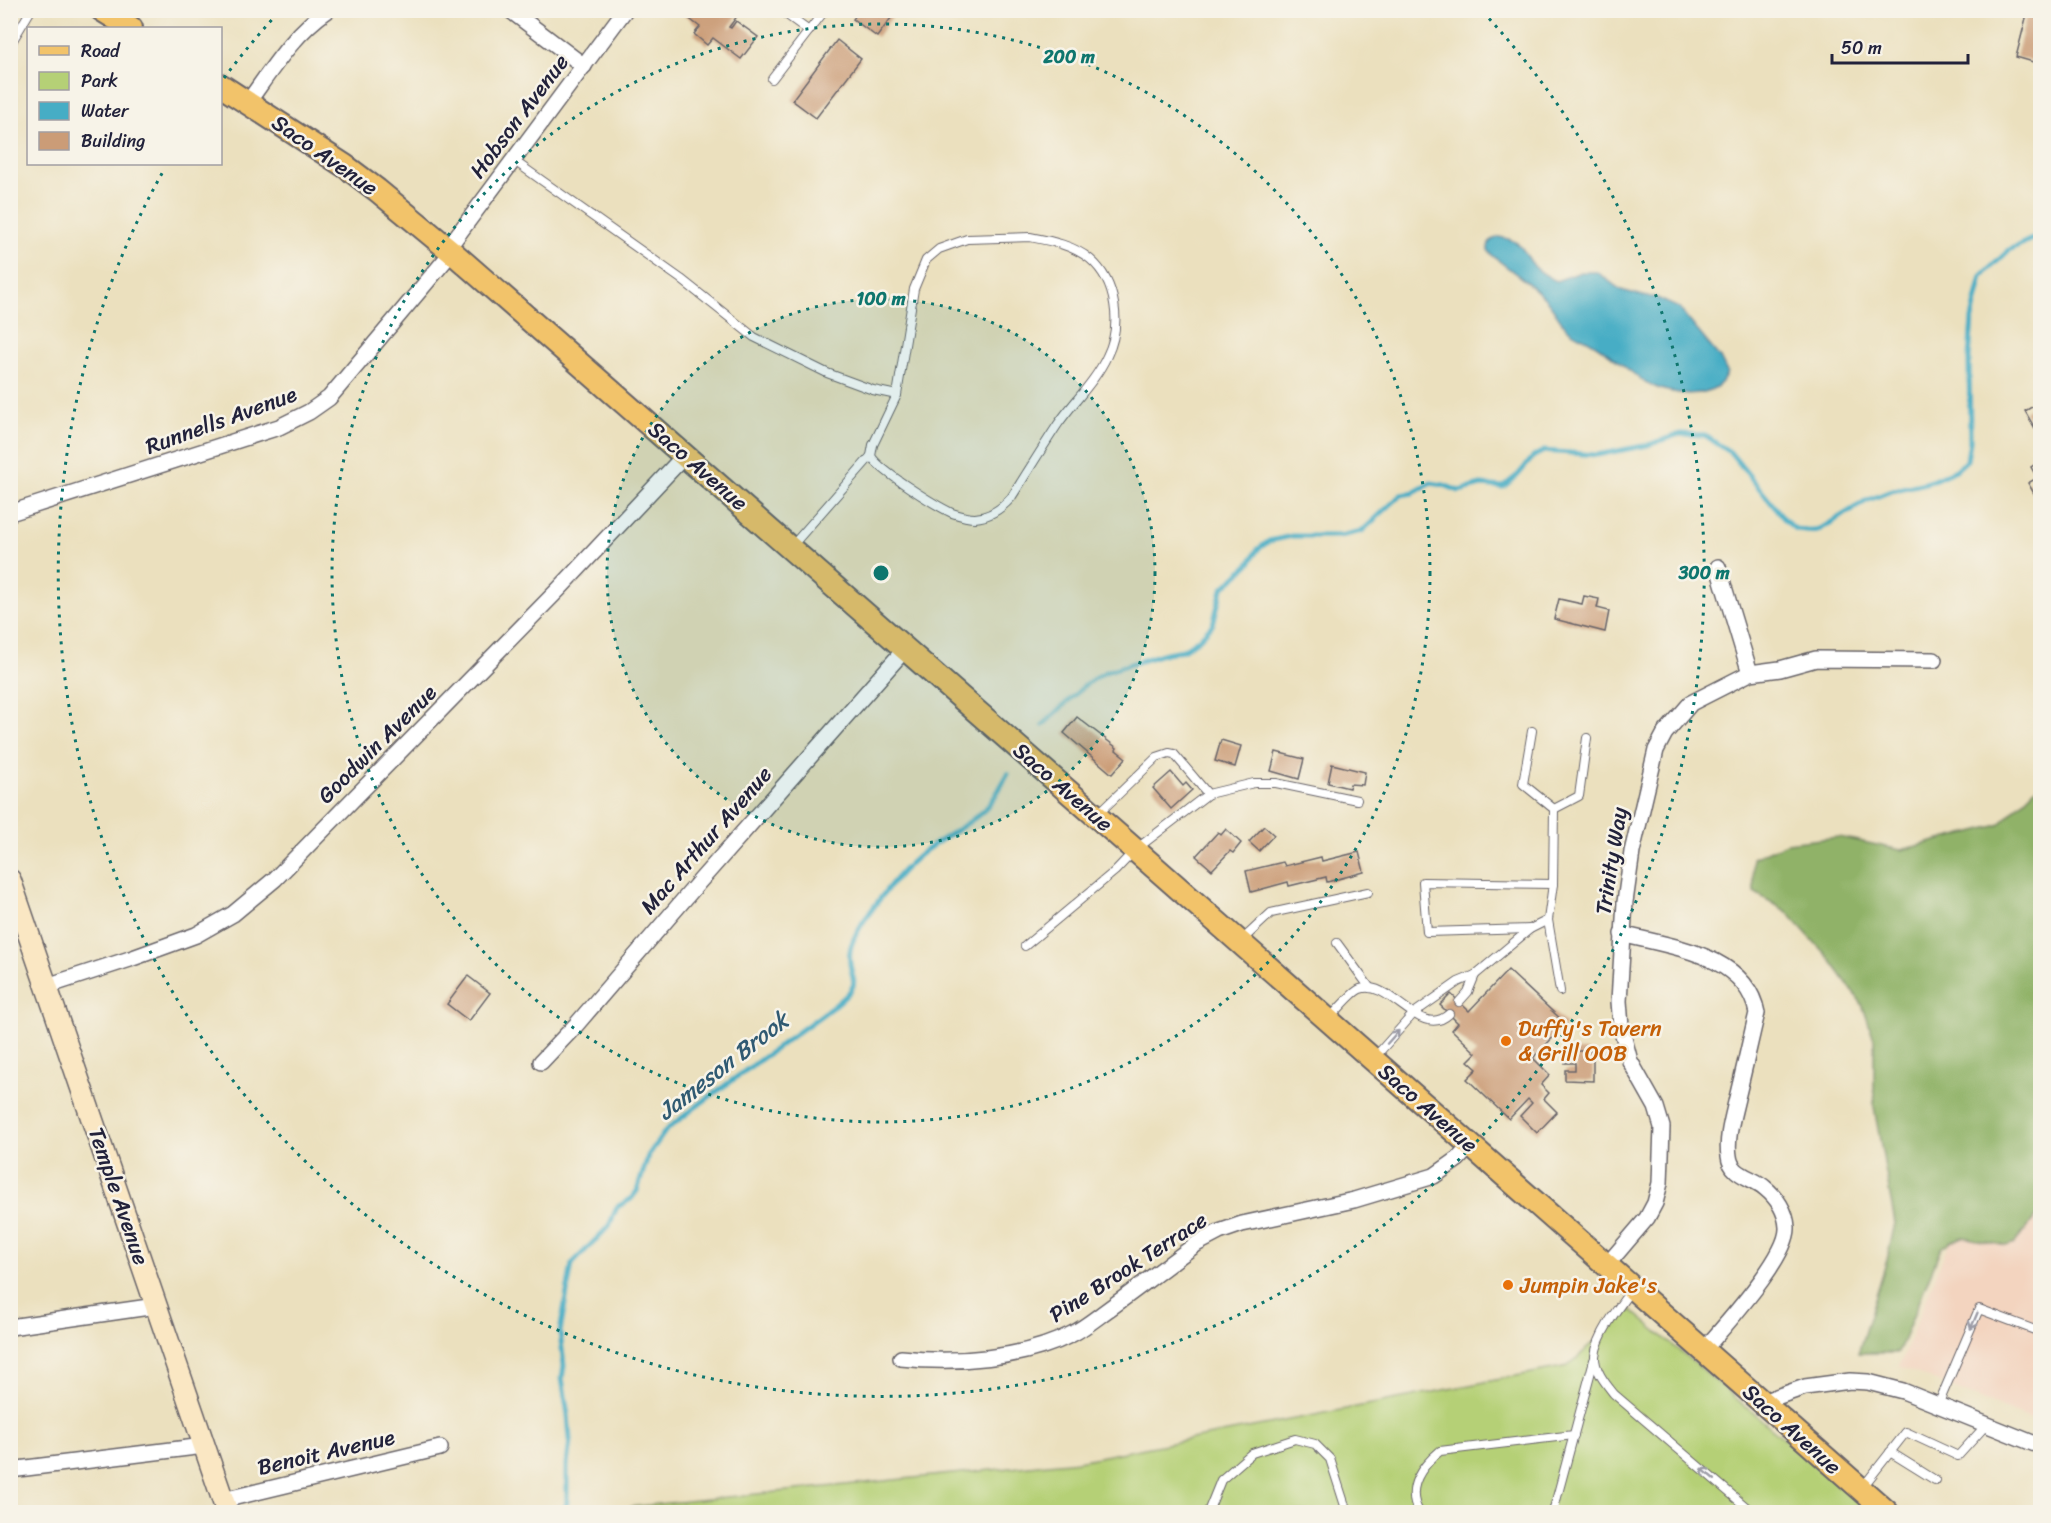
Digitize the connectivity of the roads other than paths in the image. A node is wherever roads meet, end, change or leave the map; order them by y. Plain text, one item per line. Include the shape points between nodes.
1 (31, 10) edge
2 (328, 10) edge
3 (510, 10) edge
4 (625, 10) edge
5 (780, 10) edge
6 (825, 10) edge
7 (809, 31) junction
8 (10, 45) edge
9 (584, 66) junction
10 (772, 79) dead end
11 (222, 86) edge
12 (248, 102) junction
13 (513, 160) junction
14 (450, 250) junction
15 (897, 395) junction
16 (685, 455) junction
17 (871, 456) junction
18 (10, 513) edge
19 (790, 547) junction
20 (1718, 567) dead end
21 (906, 648) junction
22 (1934, 660) dead end
23 (1750, 673) junction
24 (1532, 730) dead end
25 (1587, 738) dead end
26 (1208, 794) junction
27 (1357, 800) dead end
28 (1554, 808) junction
29 (1096, 816) junction
30 (1135, 850) junction
31 (10, 879) edge
32 (1553, 884) junction
33 (1368, 892) dead end
34 (1548, 920) junction
35 (1530, 929) junction
36 (1622, 934) junction
37 (1240, 942) junction
38 (1337, 943) dead end
39 (1025, 946) dead end
40 (1476, 975) junction
41 (47, 986) junction
42 (1370, 988) junction
43 (1560, 991) dead end
44 (1459, 1002) dead end
45 (1414, 1012) junction
46 (1449, 1014) dead end
47 (1328, 1020) junction
48 (1372, 1060) junction
49 (541, 1062) dead end
50 (1471, 1145) junction
51 (1606, 1266) junction
52 (1633, 1288) junction
53 (156, 1306) junction
54 (10, 1327) edge
55 (2040, 1332) edge
56 (1704, 1350) junction
57 (1595, 1356) junction
58 (901, 1358) dead end
59 (1762, 1402) junction
60 (1938, 1405) junction
61 (1987, 1424) junction
62 (1574, 1435) junction
63 (204, 1446) junction
64 (2040, 1446) edge
65 (440, 1448) dead end
66 (1890, 1452) junction
67 (10, 1470) edge
68 (1935, 1480) dead end
69 (1861, 1490) junction
70 (225, 1506) edge
71 (1208, 1512) edge
72 (1347, 1512) edge
73 (1419, 1512) edge
74 (1553, 1512) edge
75 (1752, 1512) edge
76 (1887, 1512) edge

1 - 8 lane
2 - 12 street via 296,39
3 - 9 street
4 - 9 street, Hobson Avenue
5 - 7 lane
6 - 7 lane
7 - 10 lane
9 - 13 street, Hobson Avenue
11 - 12 main road, Saco Avenue
12 - 14 main road, Saco Avenue via 369,184
13 - 14 street, Hobson Avenue
13 - 15 lane via 681,279 754,337 827,373
14 - 16 main road, Saco Avenue
14 - 18 street, Runnells Avenue via 329,398 309,412 279,427
15 - 17 lane
15 - 17 lane via 914,289 926,260 939,249 967,239 1030,237 1075,249 1102,272 1116,317 1107,358 1002,508 975,518 953,513 894,476
16 - 19 main road, Saco Avenue
16 - 41 street, Goodwin Avenue via 275,879 233,914 196,935
17 - 19 lane
19 - 21 main road, Saco Avenue
20 - 23 street
21 - 29 main road, Saco Avenue
21 - 49 street, Mac Arthur Avenue
22 - 23 street, Trinity Way via 1816,659
23 - 36 street, Trinity Way via 1691,703 1674,720 1656,750 1632,852
24 - 28 lane via 1523,784
25 - 28 lane via 1579,796
26 - 27 lane via 1254,783 1276,783
26 - 29 lane via 1174,754 1162,754
26 - 30 lane
28 - 32 lane
29 - 30 main road, Saco Avenue
30 - 37 main road, Saco Avenue
30 - 39 lane
31 - 41 street, Temple Avenue
32 - 34 lane
32 - 35 lane via 1423,882 1427,932
33 - 37 lane via 1271,914
34 - 35 lane
34 - 43 lane
35 - 40 lane
36 - 51 street, Trinity Way via 1621,1026 1630,1061 1656,1107 1662,1127 1660,1183 1647,1218
36 - 56 street via 1718,962 1743,981 1755,1000 1757,1013 1733,1115 1729,1157 1732,1167 1774,1196 1787,1228 1774,1263
37 - 47 main road, Saco Avenue
38 - 42 lane
40 - 44 lane
40 - 45 lane via 1458,982
41 - 53 street, Temple Avenue
42 - 45 lane
42 - 47 lane via 1358,989
45 - 46 lane via 1432,1021
48 -> 45 lane
47 - 48 main road, Saco Avenue
48 - 50 main road, Saco Avenue
50 - 51 main road, Saco Avenue
50 - 58 street, Pine Brook Terrace via 1434,1176 1354,1200 1219,1232 1198,1243 1074,1334 1047,1346 968,1359
51 - 52 main road, Saco Avenue
52 - 56 main road, Saco Avenue
52 - 57 lane via 1609,1322
53 - 54 street
53 - 63 street, Temple Avenue
55 -> 60 lane via 1979,1309
56 - 59 main road, Saco Avenue
57 - 62 lane
75 -> 57 lane via 1614,1394 1600,1375
59 - 60 street via 1805,1388 1850,1381 1903,1391
59 - 69 main road, Saco Avenue
60 - 61 street
61 - 64 street
61 - 66 lane via 1958,1456 1906,1432
62 - 73 lane via 1440,1451 1424,1464 1414,1487
62 - 74 lane
63 - 67 street
63 - 70 street, Temple Avenue
65 - 70 street, Benoit Avenue
66 - 68 lane
66 - 69 lane
69 - 76 main road, Saco Avenue
71 - 72 lane via 1221,1480 1252,1453 1295,1439 1315,1444 1330,1460

